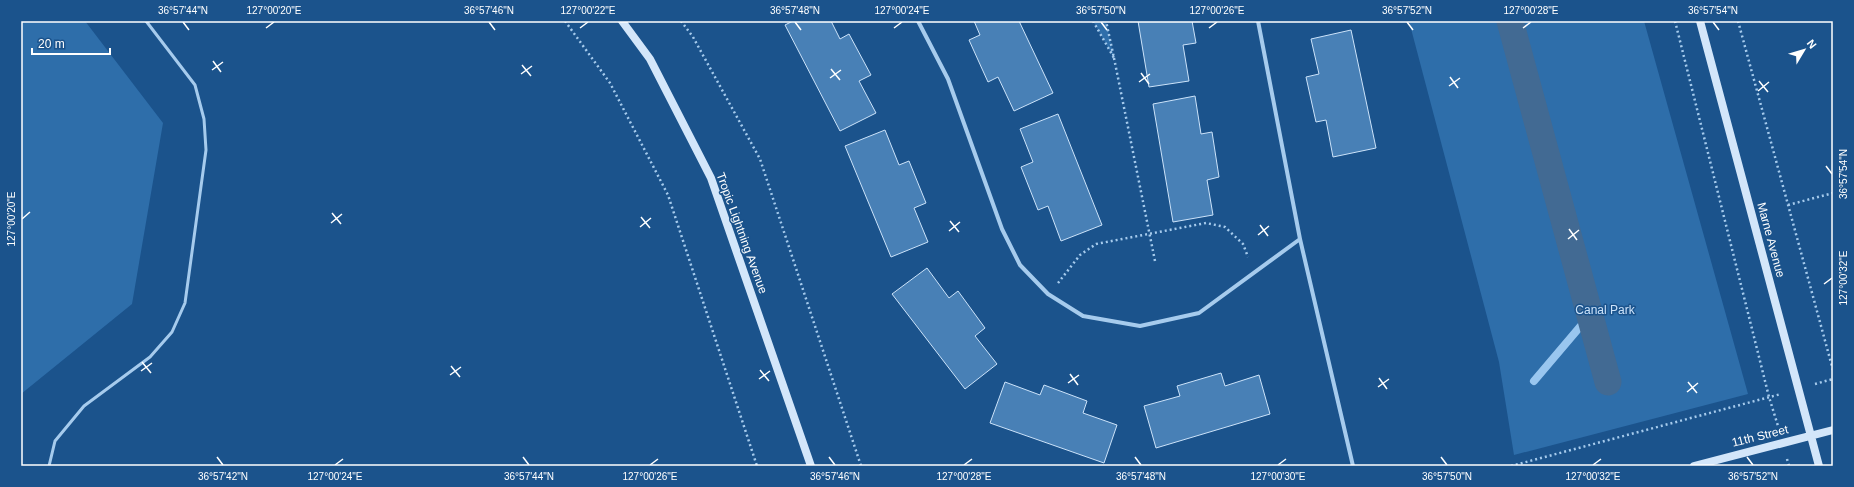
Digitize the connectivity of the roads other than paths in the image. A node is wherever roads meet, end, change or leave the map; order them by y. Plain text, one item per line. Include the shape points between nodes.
1 (146, 21) edge
2 (622, 21) edge
3 (918, 21) edge
4 (1258, 21) edge
5 (1700, 21) edge
6 (1300, 238) junction
7 (1833, 430) edge
8 (1811, 436) junction
9 (49, 466) edge
10 (811, 466) edge
11 (1353, 466) edge
12 (1694, 466) edge
13 (1819, 466) edge

1 - 9 lane via 195,85 204,118 206,150 185,302 172,332 150,357 84,406 55,441
2 - 10 main road, Tropic Lightning Avenue via 650,59 712,178
3 - 6 street via 948,79 1002,229 1020,265 1048,294 1083,316 1140,326 1199,313
4 - 6 street
5 - 8 main road, Marne Avenue
6 - 11 street
7 - 8 main road, 11th Street
8 - 12 main road, 11th Street
8 - 13 main road, Marne Avenue

